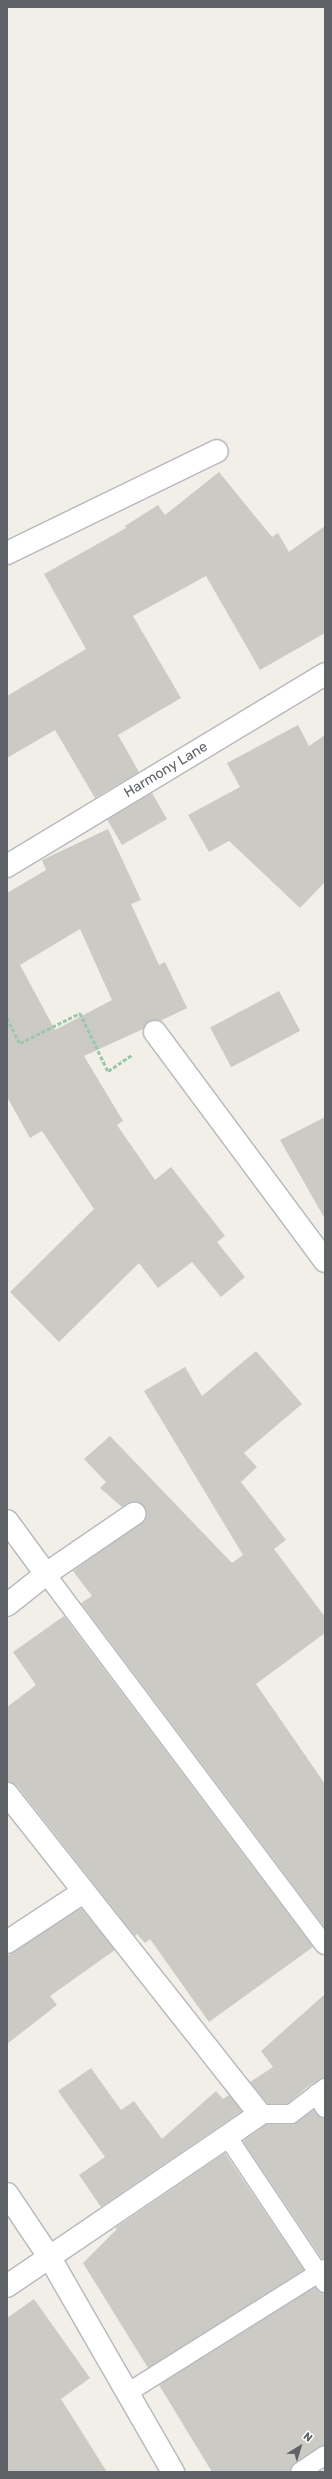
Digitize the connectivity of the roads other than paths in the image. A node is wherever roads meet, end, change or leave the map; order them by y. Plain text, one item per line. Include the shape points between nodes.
1 (217, 451) dead end
2 (7, 553) edge
3 (325, 674) edge
4 (7, 866) edge
5 (157, 1035) road end
6 (325, 1261) edge
7 (134, 1514) dead end
8 (7, 1521) edge
9 (46, 1574) junction
10 (7, 1605) edge
11 (7, 1794) edge
12 (83, 1892) junction
13 (7, 1942) edge
14 (325, 1945) edge
15 (322, 2097) edge
16 (260, 2114) junction
17 (227, 2136) junction
18 (7, 2194) edge
19 (50, 2258) junction
20 (323, 2275) edge
21 (7, 2286) edge
22 (127, 2393) junction
23 (325, 2455) edge
24 (173, 2472) edge
25 (300, 2472) edge

1 - 2 street
3 - 4 street, Harmony Lane
5 - 6 street
7 - 9 street
8 - 9 street
9 - 10 street
9 - 14 lane
11 - 12 street
12 - 13 street
12 - 16 street
15 - 16 lane via 291,2114
16 - 17 street
17 - 19 street
17 - 20 lane
18 - 19 street
19 - 21 street
19 - 22 street
20 - 22 lane
22 - 24 street
23 - 25 lane

